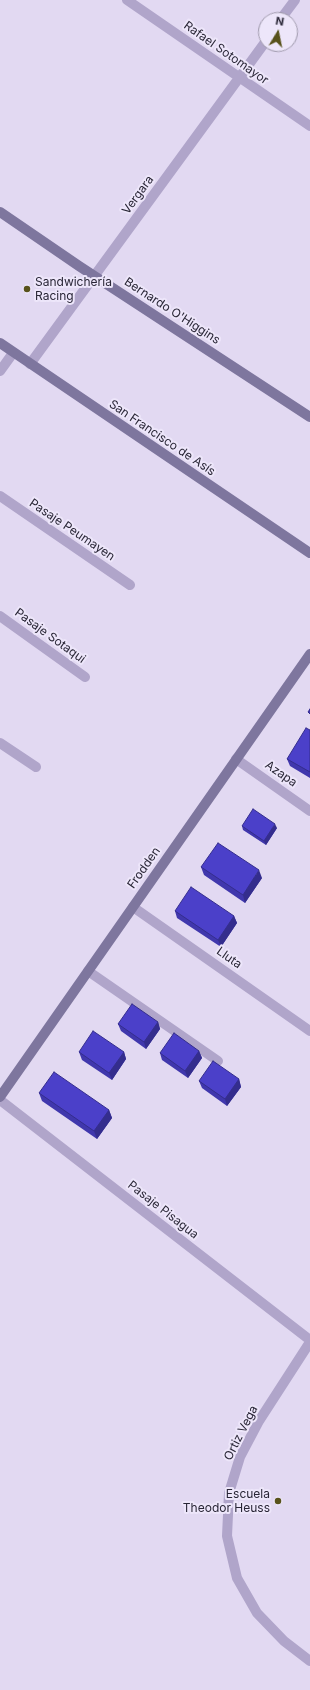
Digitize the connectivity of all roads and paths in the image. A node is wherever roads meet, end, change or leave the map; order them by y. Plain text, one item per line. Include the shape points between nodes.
1 (127, 0) edge
2 (294, 0) edge
3 (286, 12) edge
4 (258, 52) edge
5 (239, 78) junction
6 (310, 126) edge
7 (0, 212) edge
8 (95, 276) junction
9 (0, 344) edge
10 (13, 352) junction
11 (30, 364) junction
12 (0, 371) edge
13 (310, 417) edge
14 (0, 496) edge
15 (310, 553) edge
16 (130, 585) dead end
17 (0, 616) edge
18 (310, 654) edge
19 (85, 677) dead end
20 (0, 743) edge
21 (236, 759) junction
22 (36, 767) dead end
23 (310, 811) edge
24 (133, 907) junction
25 (88, 971) junction
26 (310, 1032) edge
27 (218, 1061) dead end
28 (0, 1099) edge
29 (310, 1341) edge
30 (310, 1661) edge

1 - 5 street, Rafael Sotomayor
2 - 3 street
4 - 5 street, Vergara
5 - 6 street, Rafael Sotomayor
5 - 8 street, Vergara
7 - 8 main road, Bernardo O'Higgins
8 - 11 street, Vergara
8 - 13 main road, Bernardo O'Higgins
9 - 10 main road, San Francisco de Asís
10 - 11 main road, San Francisco de Asís
10 - 12 street
11 - 15 main road, San Francisco de Asís
14 - 16 street, Pasaje Peumayen
17 - 19 street, Pasaje Sotaqui
18 - 21 main road, Frodden
20 - 22 street
21 - 23 street, Azapa
21 - 24 main road, Frodden
24 - 25 main road, Frodden
24 - 26 street, Lluta
25 - 27 street
25 - 28 main road, Frodden
28 - 29 street, Pasaje Pisagua
29 - 30 street, Ortiz Vega via 259,1421 240,1457 230,1493 227,1536 237,1578 257,1613 284,1641

